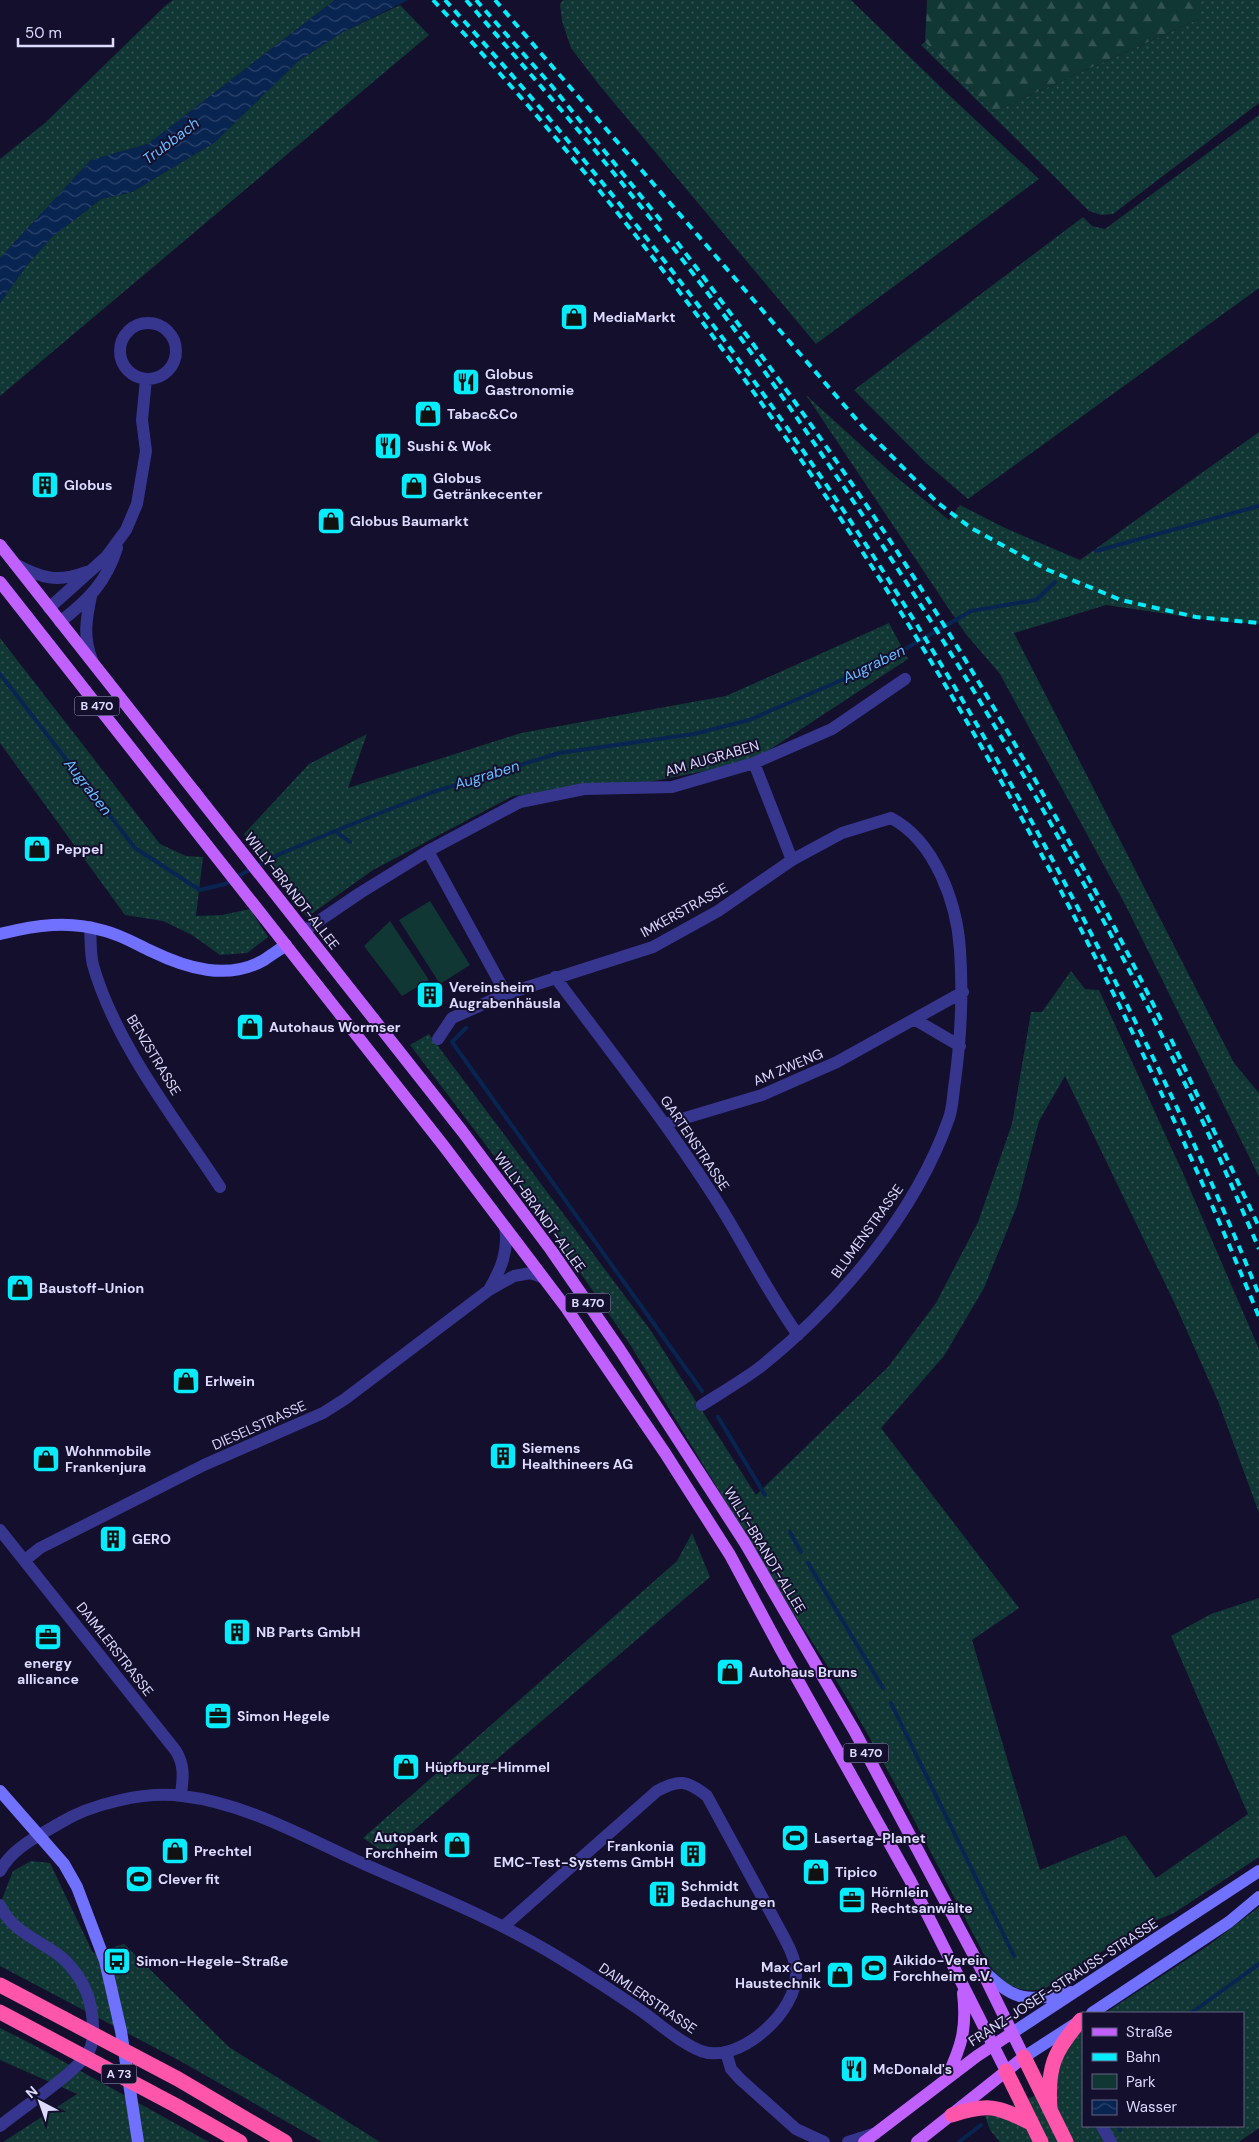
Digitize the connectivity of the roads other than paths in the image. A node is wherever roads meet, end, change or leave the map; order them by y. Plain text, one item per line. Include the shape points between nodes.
1 (146, 379) junction
2 (119, 541) junction
3 (0, 545) edge
4 (15, 564) junction
5 (91, 571) junction
6 (0, 582) edge
7 (91, 596) junction
8 (49, 608) junction
9 (31, 622) junction
10 (60, 622) junction
11 (43, 636) junction
12 (92, 662) junction
13 (905, 679) dead end
14 (754, 763) junction
15 (428, 851) junction
16 (792, 860) junction
17 (90, 927) junction
18 (304, 930) junction
19 (0, 934) edge
20 (286, 945) junction
21 (555, 977) junction
22 (963, 992) junction
23 (506, 994) junction
24 (914, 1019) junction
25 (438, 1039) dead end
26 (960, 1046) junction
27 (665, 1124) junction
28 (220, 1187) dead end
29 (505, 1226) junction
30 (542, 1277) junction
31 (488, 1290) junction
32 (798, 1335) junction
33 (702, 1405) dead end
34 (0, 1530) edge
35 (26, 1560) junction
36 (0, 1792) edge
37 (181, 1795) junction
38 (40, 1835) junction
39 (1259, 1871) edge
40 (0, 1872) edge
41 (1259, 1897) edge
42 (0, 1905) edge
43 (504, 1926) junction
44 (980, 1967) junction
45 (962, 1985) junction
46 (0, 1986) edge
47 (1078, 1991) junction
48 (0, 2012) edge
49 (1094, 2012) edge
50 (1082, 2020) edge
51 (1082, 2021) edge
52 (1012, 2033) junction
53 (992, 2046) junction
54 (726, 2052) junction
55 (1024, 2057) junction
56 (1006, 2071) junction
57 (946, 2079) junction
58 (1050, 2109) junction
59 (952, 2115) junction
60 (1031, 2122) junction
61 (0, 2126) edge
62 (1103, 2127) edge
63 (868, 2138) edge
64 (136, 2142) edge
65 (240, 2142) edge
66 (285, 2142) edge
67 (824, 2142) edge
68 (848, 2142) edge
69 (917, 2142) edge
70 (1041, 2142) edge
71 (1066, 2142) edge
72 (1111, 2142) edge

1 - 1 street via 167,371 175,357 174,339 153,323 144,323 127,332 120,348 127,369
1 - 2 street via 142,420 145,462 137,504
2 - 5 street
2 - 7 street via 102,583
3 - 4 main road, WILLY-BRANDT-ALLEE / B 470
4 - 5 street via 52,578 73,577
4 - 8 main road, WILLY-BRANDT-ALLEE / B 470
5 - 8 street
6 - 9 main road, B 470
7 - 10 street
7 - 12 street via 85,630
8 - 9 main road
8 - 10 main road, WILLY-BRANDT-ALLEE / B 470
9 - 11 main road, B 470
10 - 11 main road
10 - 12 main road, WILLY-BRANDT-ALLEE / B 470
11 - 20 main road, B 470
12 - 18 main road, WILLY-BRANDT-ALLEE / B 470
13 - 14 street, AM AUGRABEN via 832,729
14 - 15 street, AM AUGRABEN via 672,787 584,789 520,802
14 - 16 street
15 - 18 street, AM AUGRABEN
15 - 23 street
16 - 21 street, IMKERSTRASSE via 718,911 653,947
16 - 22 street, BLUMENSTRASSE via 842,833 892,818 906,826 936,863 951,900 959,935
17 - 19 main road via 52,923
17 - 20 main road via 121,936 179,964 205,970 245,968
17 - 28 street, BENZSTRASSE via 93,963 105,1000 134,1056
18 - 20 main road
18 - 44 main road, WILLY-BRANDT-ALLEE / B 470 via 546,1242 640,1380 803,1641
20 - 29 main road, B 470
21 - 23 street, IMKERSTRASSE
21 - 27 street, GARTENSTRASSE
22 - 24 street, AM ZWENG
22 - 26 street, BLUMENSTRASSE
23 - 25 street, IMKERSTRASSE via 452,1018
24 - 26 street
24 - 27 street, AM ZWENG via 837,1062 762,1095
26 - 32 street, BLUMENSTRASSE via 949,1117 914,1194 850,1283
27 - 32 street, GARTENSTRASSE
29 - 30 main road, B 470
29 - 31 street, DIESELSTRASSE via 505,1257
30 - 31 street, DIESELSTRASSE via 531,1273 514,1276
30 - 45 main road, B 470 via 666,1453 730,1555 910,1880
31 - 35 street, DIESELSTRASSE via 323,1413 179,1478 40,1548
32 - 33 street, BLUMENSTRASSE via 758,1369
34 - 35 street, DAIMLERSTRASSE
35 - 37 street, DAIMLERSTRASSE via 176,1750 184,1776
36 - 38 main road
37 - 38 street, DAIMLERSTRASSE via 123,1799 88,1809
37 - 43 street, DAIMLERSTRASSE via 280,1824
38 - 40 street, DAIMLERSTRASSE via 11,1855
38 - 64 main road via 64,1864 77,1887 105,1961 122,2031
39 - 47 main road, FRANZ-JOSEF-STRAUSS-STRASSE
41 - 49 main road via 1229,1922
42 - 61 street via 20,1930 70,1967 88,1995 93,2027 90,2049 74,2069
43 - 54 street, DAIMLERSTRASSE via 639,2009 683,2042 704,2052
43 - 54 street, DAIMLERSTRASSE via 656,1791 671,1783 684,1782 695,1787 707,1796 764,1899 789,1948 797,1974 792,1994 770,2026 741,2048
44 - 47 main road via 1016,1997
44 - 52 main road, WILLY-BRANDT-ALLEE / B 470
45 - 53 main road, B 470
45 - 57 main road via 965,2010 963,2036
46 - 66 highway, A 73 via 178,2079
47 - 52 main road, FRANZ-JOSEF-STRAUSS-STRASSE
48 - 65 highway, A 73
50 - 55 main road
51 - 58 highway via 1068,2036 1052,2062
52 - 53 main road, FRANZ-JOSEF-STRAUSS-STRASSE
52 - 55 main road, B 470
53 - 56 main road, B 470
53 - 57 main road, FRANZ-JOSEF-STRAUSS-STRASSE
54 - 67 street via 731,2069 740,2079 796,2130
55 - 56 main road
55 - 58 highway
56 - 59 main road
56 - 60 highway
57 - 63 main road, FRANZ-JOSEF-STRAUSS-STRASSE
58 - 71 highway
59 - 60 highway via 975,2107 990,2107
59 - 69 main road
60 - 70 highway
62 - 72 street
63 - 68 street

